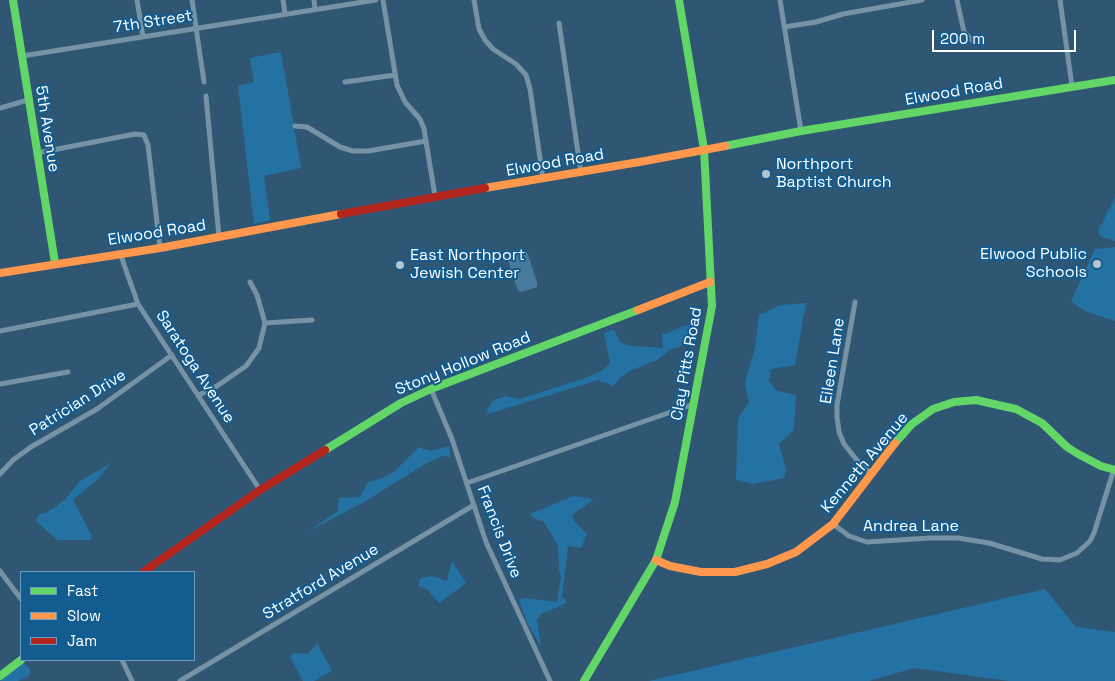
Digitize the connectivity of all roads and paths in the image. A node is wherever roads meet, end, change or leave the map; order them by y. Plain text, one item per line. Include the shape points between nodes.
1 (13, 0) edge
2 (137, 0) edge
3 (192, 0) edge
4 (283, 0) edge
5 (314, 0) edge
6 (376, 0) edge
7 (383, 0) edge
8 (474, 0) edge
9 (680, 0) edge
10 (780, 0) edge
11 (922, 0) edge
12 (958, 0) edge
13 (1060, 0) edge
14 (315, 9) junction
15 (286, 14) junction
16 (559, 23) dead end
17 (196, 27) junction
18 (784, 27) junction
19 (143, 37) junction
20 (974, 42) dead end
21 (22, 56) junction
22 (395, 75) junction
23 (1115, 80) edge
24 (204, 82) dead end
25 (345, 82) dead end
26 (1072, 86) junction
27 (206, 96) dead end
28 (28, 100) junction
29 (0, 108) edge
30 (295, 126) dead end
31 (801, 131) junction
32 (426, 141) junction
33 (704, 149) junction
34 (37, 153) junction
35 (581, 173) junction
36 (543, 179) junction
37 (435, 196) junction
38 (219, 237) junction
39 (160, 248) junction
40 (120, 253) junction
41 (55, 263) junction
42 (0, 273) edge
43 (250, 282) dead end
44 (710, 282) junction
45 (855, 302) dead end
46 (138, 304) junction
47 (312, 320) dead end
48 (265, 323) junction
49 (0, 330) edge
50 (172, 355) junction
51 (68, 372) dead end
52 (0, 384) edge
53 (430, 389) junction
54 (199, 395) junction
55 (694, 404) junction
56 (1114, 470) edge
57 (871, 473) junction
58 (0, 474) edge
59 (467, 483) junction
60 (260, 490) junction
61 (474, 505) junction
62 (833, 524) junction
63 (656, 560) junction
64 (0, 571) edge
65 (144, 571) edge
66 (20, 597) edge
67 (20, 661) edge
68 (122, 661) edge
69 (0, 676) edge
70 (132, 681) edge
71 (180, 681) edge
72 (550, 681) edge
73 (584, 681) edge

1 - 21 street, 5th Avenue
2 - 19 street
3 - 17 street
4 - 15 street
5 - 14 street
6 - 14 street, 7th Street
7 - 22 street
8 - 36 street via 479,29 485,40 526,75
9 - 33 street, Clay Pitts Road
10 - 18 street
11 - 18 street
12 - 20 street via 964,32
13 - 26 street
14 - 15 street, 7th Street
15 - 17 street, 7th Street
16 - 35 street
17 - 19 street, 7th Street
17 - 24 street
18 - 31 street
19 - 21 street, 7th Street
21 - 28 street, 5th Avenue
22 - 25 street
22 - 32 street via 400,94 420,119
23 - 26 street, Elwood Road
26 - 31 street, Elwood Road
27 - 38 street
28 - 29 street
28 - 34 street, 5th Avenue
30 - 32 street via 307,127 353,151
31 - 33 street, Elwood Road
32 - 37 street
33 - 35 street, Elwood Road
33 - 44 street, Clay Pitts Road
34 - 39 street via 135,134 144,136 148,145
34 - 41 street, 5th Avenue
35 - 36 street, Elwood Road
36 - 37 street, Elwood Road
37 - 38 street, Elwood Road
38 - 39 street, Elwood Road
39 - 40 street, Elwood Road
40 - 41 street, Elwood Road
40 - 46 street, Saratoga Avenue
41 - 42 street, Elwood Road
43 - 48 street
44 - 53 street, Stony Hollow Road
44 - 55 street, Clay Pitts Road via 712,306
45 - 57 street, Eileen Lane via 837,417 844,444
46 - 49 street
46 - 50 street, Saratoga Avenue
47 - 48 street
48 - 54 street via 259,348 246,366
50 - 54 street, Saratoga Avenue
50 - 58 street, Patrician Drive via 97,409 13,460
51 - 52 street
53 - 59 street, Francis Drive via 452,438
53 - 60 street, Stony Hollow Road via 384,412
54 - 60 street, Saratoga Avenue
55 - 59 street
55 - 63 street, Clay Pitts Road via 675,502
56 - 57 street, Kenneth Avenue via 1078,454 1042,423 1016,410 988,402 964,400 943,405 922,416 902,434
56 - 62 street, Andrea Lane via 1090,541 1076,553 1060,560 1042,559 966,539 867,542 849,536
57 - 62 street, Kenneth Avenue
59 - 61 street, Francis Drive
60 - 65 street, Stony Hollow Road
61 - 71 street, Stratford Avenue
61 - 72 street, Francis Drive via 498,568
62 - 63 street, Kenneth Avenue via 796,552 735,572 701,572
63 - 73 street, Clay Pitts Road
64 - 66 street
67 - 69 street
68 - 70 street

